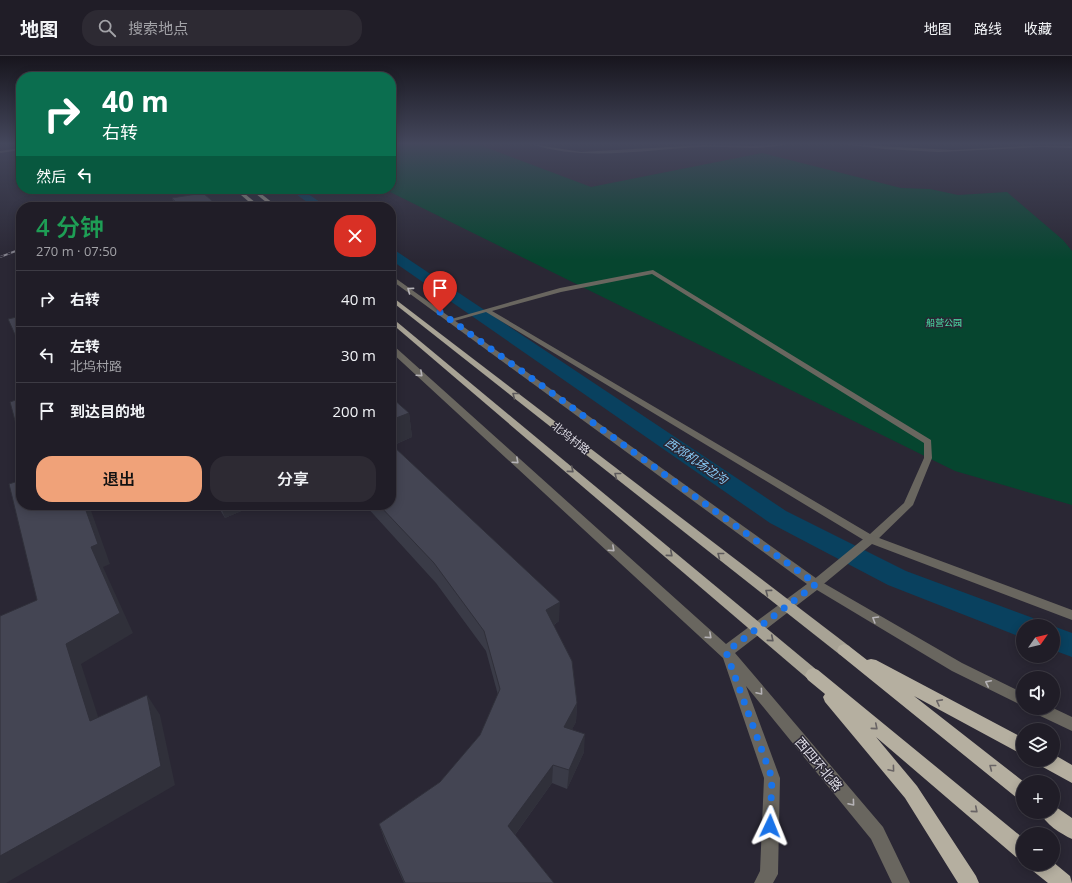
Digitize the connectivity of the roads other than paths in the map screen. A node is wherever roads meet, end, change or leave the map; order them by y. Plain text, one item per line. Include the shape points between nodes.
1 (242, 194) edge
2 (258, 194) edge
3 (252, 202) edge
4 (269, 202) edge
5 (396, 280) edge
6 (396, 302) edge
7 (485, 311) junction
8 (451, 320) junction
9 (396, 323) edge
10 (396, 353) edge
11 (871, 539) junction
12 (816, 584) junction
13 (1072, 614) edge
14 (844, 650) junction
15 (726, 652) junction
16 (813, 675) junction
17 (1016, 696) edge
18 (1053, 715) edge
19 (1072, 724) edge
20 (1016, 743) edge
21 (1059, 767) edge
22 (1072, 774) edge
23 (1016, 786) edge
24 (1058, 819) edge
25 (1072, 830) edge
26 (1016, 844) edge
27 (1048, 871) edge
28 (763, 883) edge
29 (901, 883) edge
30 (968, 883) edge
31 (1063, 883) edge

1 - 3 main road
2 - 4 main road
8 -> 5 street
14 -> 6 main road, 北坞村路
7 - 8 lane
7 - 11 lane
7 - 11 lane via 560,290 653,272 928,442 928,458 908,504
8 - 12 street
9 -> 16 main road
10 -> 15 street
11 - 12 street
11 - 13 street
12 - 15 street
17 -> 12 street via 957,667
20 -> 14 highway
23 -> 14 highway
15 - 28 street via 772,778 769,874
15 -> 29 street, 西四环北路 via 877,833
16 -> 26 highway
16 -> 30 highway via 911,792
18 - 19 street
21 - 22 highway
24 - 25 highway
27 - 31 highway

